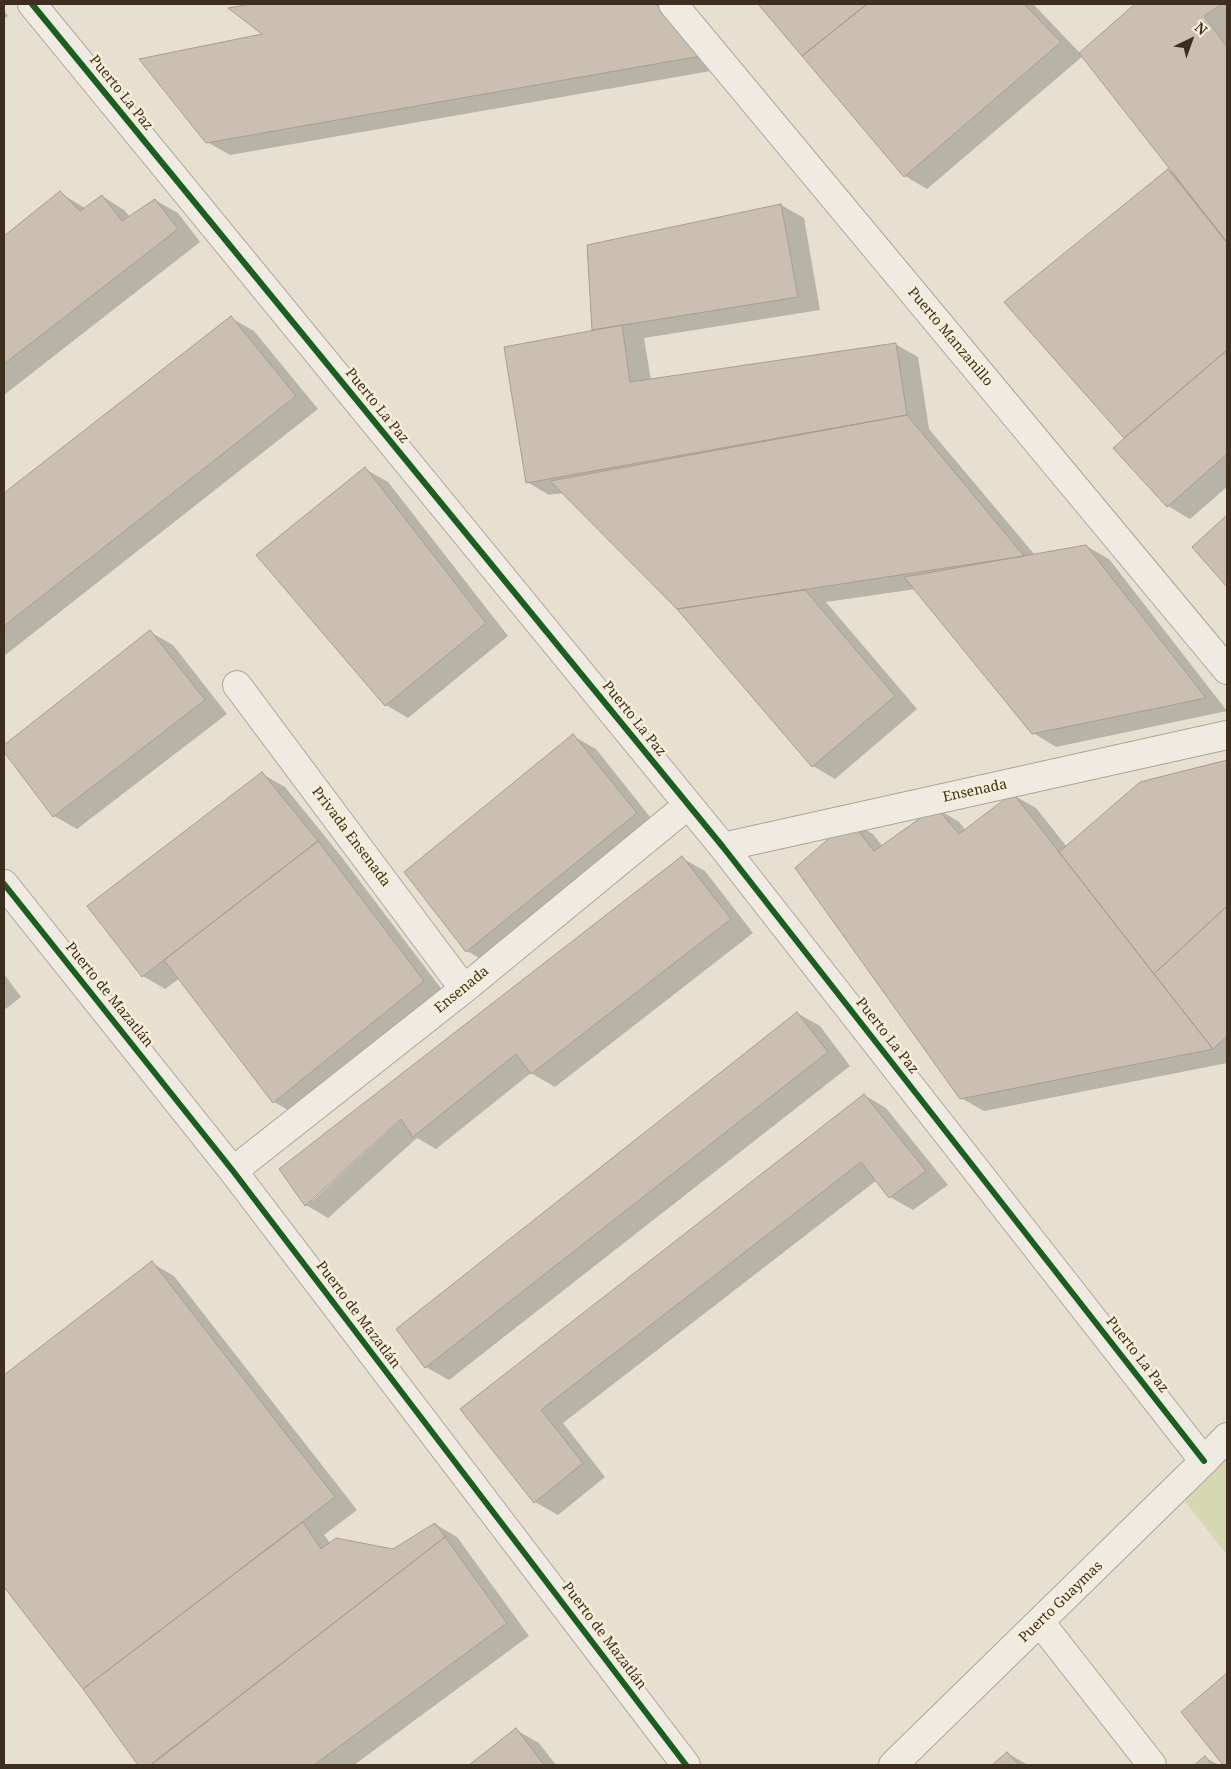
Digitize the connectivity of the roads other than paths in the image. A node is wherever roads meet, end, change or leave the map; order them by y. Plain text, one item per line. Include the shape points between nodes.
1 (32, 4) edge
2 (673, 4) edge
3 (1227, 670) edge
4 (237, 685) dead end
5 (1227, 735) edge
6 (688, 805) junction
7 (723, 847) junction
8 (4, 884) edge
9 (464, 989) junction
10 (233, 1171) junction
11 (1227, 1437) edge
12 (1204, 1461) junction
13 (1040, 1622) junction
14 (686, 1765) edge
15 (893, 1765) edge
16 (1152, 1765) edge

1 - 6 street, Puerto La Paz
2 - 3 street, Puerto Manzanillo
4 - 9 street, Privada Ensenada
5 - 7 street, Ensenada
6 - 7 street, Puerto La Paz
6 - 9 street, Ensenada
7 - 12 street, Puerto La Paz
8 - 10 street, Puerto de Mazatlán
9 - 10 street, Ensenada
10 - 14 street, Puerto de Mazatlán
11 - 12 street, Puerto Guaymas
12 - 13 street, Puerto Guaymas
13 - 15 street, Puerto Guaymas
13 - 16 street

